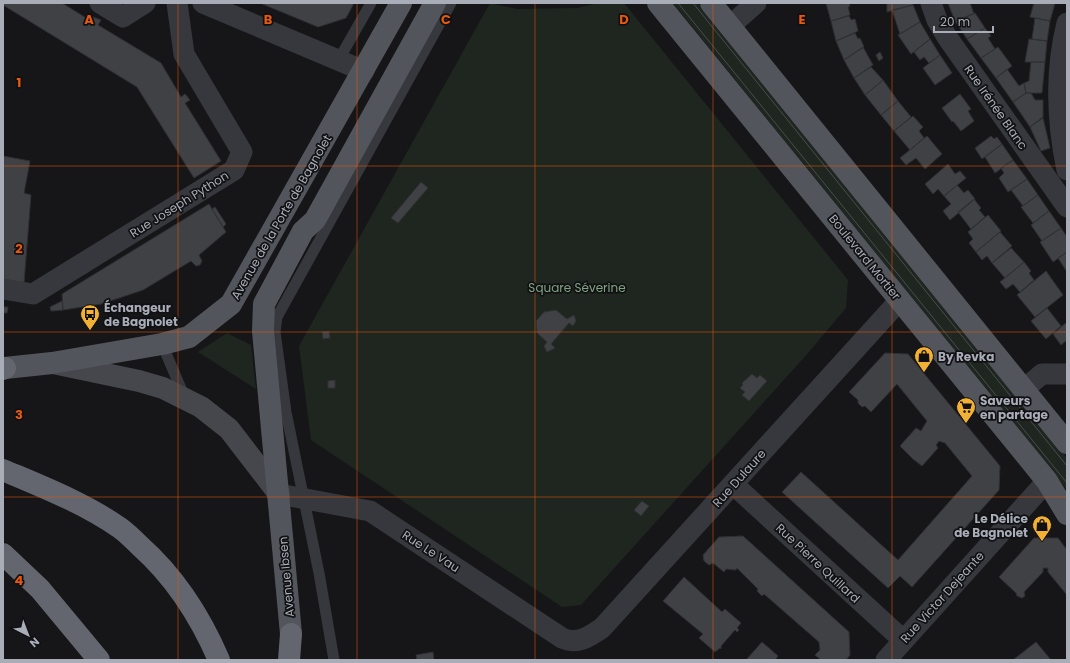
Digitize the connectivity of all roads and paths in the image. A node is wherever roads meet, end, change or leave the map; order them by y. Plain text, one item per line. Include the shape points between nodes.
1 (100, 3) edge
2 (145, 3) edge
3 (177, 3) edge
4 (203, 3) edge
5 (371, 3) edge
6 (402, 3) edge
7 (435, 3) edge
8 (452, 3) edge
9 (658, 3) edge
10 (711, 3) edge
11 (756, 3) edge
12 (931, 3) edge
13 (1067, 23) edge
14 (730, 26) junction
15 (338, 61) junction
16 (364, 71) junction
17 (1067, 170) edge
18 (1067, 207) edge
19 (303, 231) junction
20 (295, 283) junction
21 (3, 289) edge
22 (900, 300) junction
23 (264, 304) junction
24 (162, 344) junction
25 (52, 363) junction
26 (4, 368) edge
27 (1067, 374) edge
28 (1024, 389) junction
29 (186, 398) junction
30 (1067, 443) edge
31 (3, 470) edge
32 (1047, 481) junction
33 (734, 485) junction
34 (279, 494) junction
35 (302, 499) junction
36 (1067, 514) edge
37 (3, 554) edge
38 (291, 634) junction
39 (903, 640) junction
40 (568, 641) joint
41 (99, 660) edge
42 (219, 660) edge
43 (289, 660) edge
44 (296, 660) edge
45 (334, 660) edge
46 (886, 660) edge

1 - 2 street via 123,17
3 - 21 street, Rue Joseph Python via 184,54 242,152 234,170 33,294
4 - 15 street
5 - 15 lane
6 - 16 main road, Avenue de la Porte de Bagnolet
7 - 19 main road via 315,220
8 - 20 lane
9 - 22 main road, Boulevard Mortier
10 - 14 main road
11 - 14 street
12 - 18 street, Rue Irénée Blanc via 936,20 947,37
13 - 17 street via 1063,39 1059,99 1060,137
14 - 28 main road
15 - 16 street
16 - 19 main road via 375,85 305,209
16 - 24 main road, Avenue de la Porte de Bagnolet via 231,304 189,337
19 - 23 main road
20 - 23 lane
20 - 35 lane via 276,317 275,332
22 - 32 main road, Boulevard Mortier
22 - 33 street, Rue Dulaure
23 - 34 main road via 263,331
24 - 25 main road, Avenue de la Porte de Bagnolet
24 - 29 lane
25 - 26 main road, Avenue de la Porte de Bagnolet
25 - 29 main road via 139,381
27 - 28 street via 1042,374
28 - 30 main road
29 - 34 main road via 230,430
31 - 42 highway via 91,510 121,529 154,558 181,589 199,618
32 - 36 main road, Boulevard Mortier
32 - 39 street, Rue Victor Dejeante
33 - 39 street, Rue Pierre Quillard
33 - 40 street, Rue Dulaure via 602,628 586,639
34 - 35 street, Rue Le Vau
34 - 38 main road, Avenue Ibsen
35 - 40 street, Rue Le Vau via 370,511
35 - 45 lane via 319,573
37 - 41 highway via 40,589
38 - 43 highway
38 - 44 main road, Avenue Ibsen
39 - 46 street, Rue Victor Dejeante

